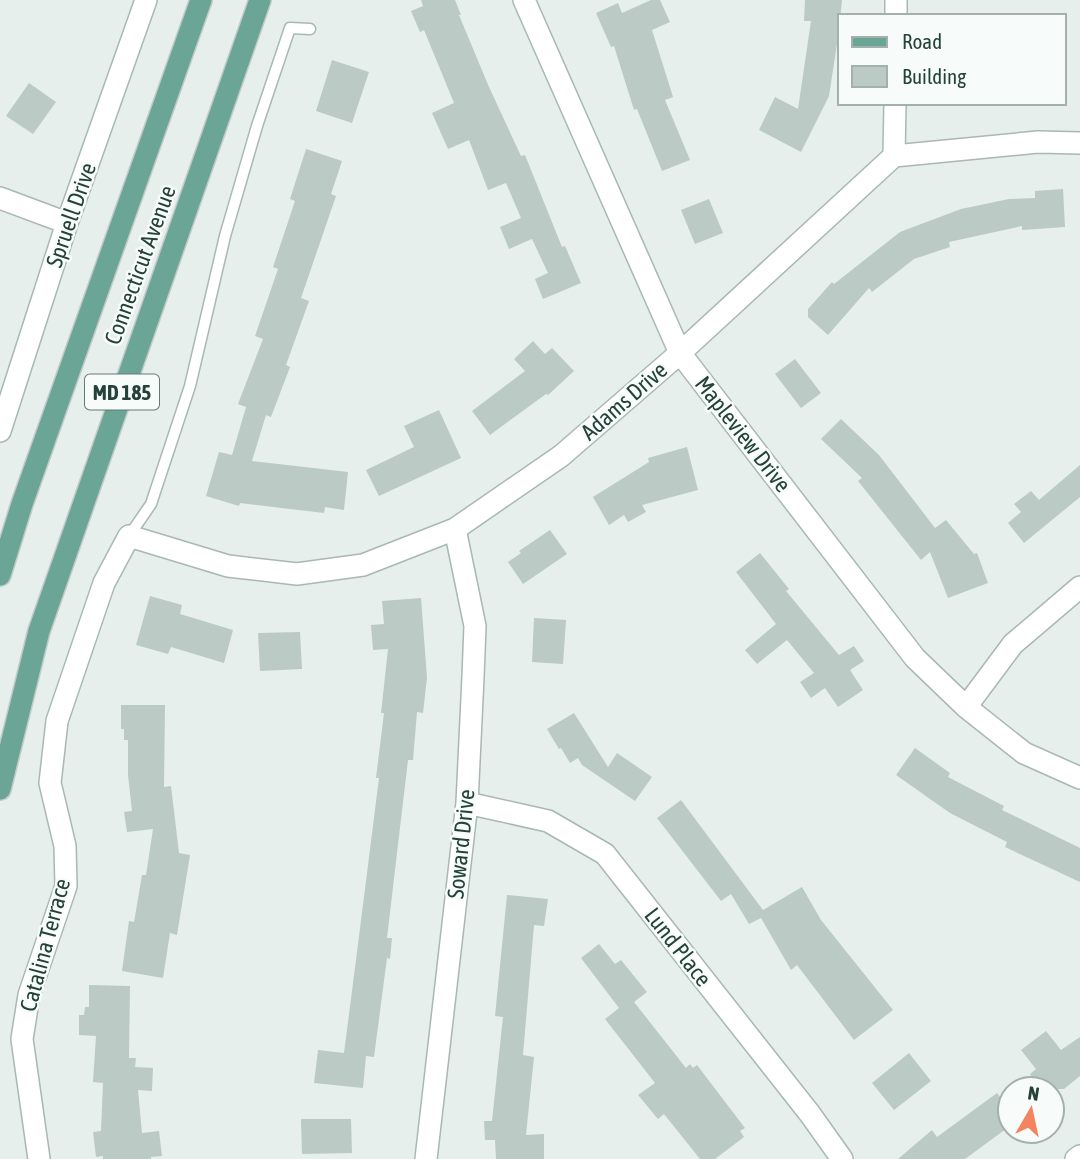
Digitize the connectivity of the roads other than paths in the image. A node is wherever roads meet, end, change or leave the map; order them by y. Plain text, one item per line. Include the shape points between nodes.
1 (146, 0) edge
2 (201, 0) edge
3 (260, 0) edge
4 (524, 0) edge
5 (310, 29) dead end
6 (895, 105) edge
7 (1080, 143) edge
8 (894, 156) junction
9 (0, 198) edge
10 (67, 223) junction
11 (680, 353) junction
12 (0, 431) edge
13 (455, 529) junction
14 (129, 536) junction
15 (0, 575) edge
16 (1080, 587) edge
17 (966, 707) junction
18 (1080, 778) edge
19 (0, 789) edge
20 (467, 803) junction
21 (39, 1159) edge
22 (426, 1159) edge
23 (842, 1159) edge

1 - 10 street, Spruell Drive
2 - 15 main road, Connecticut Avenue / MD 185
3 - 19 main road, Connecticut Avenue / MD 185 via 39,631
4 - 11 street, Mapleview Drive
5 - 14 lane via 289,28 225,236 190,386 151,504
6 - 8 street
7 - 8 street via 1038,142
8 - 11 street, Adams Drive
9 - 10 street
10 - 12 street, Spruell Drive
11 - 13 street, Adams Drive via 561,456
11 - 17 street, Mapleview Drive via 915,658
13 - 14 street, Adams Drive via 363,565 297,574 228,566
13 - 20 street, Soward Drive via 475,626
14 - 21 street, Catalina Terrace via 104,583 57,721 50,783 65,846 66,886 29,995 22,1039
16 - 17 street via 1013,645
17 - 18 street, Mapleview Drive via 1024,752
20 - 22 street, Soward Drive
20 - 23 street, Lund Place via 548,821 605,854

